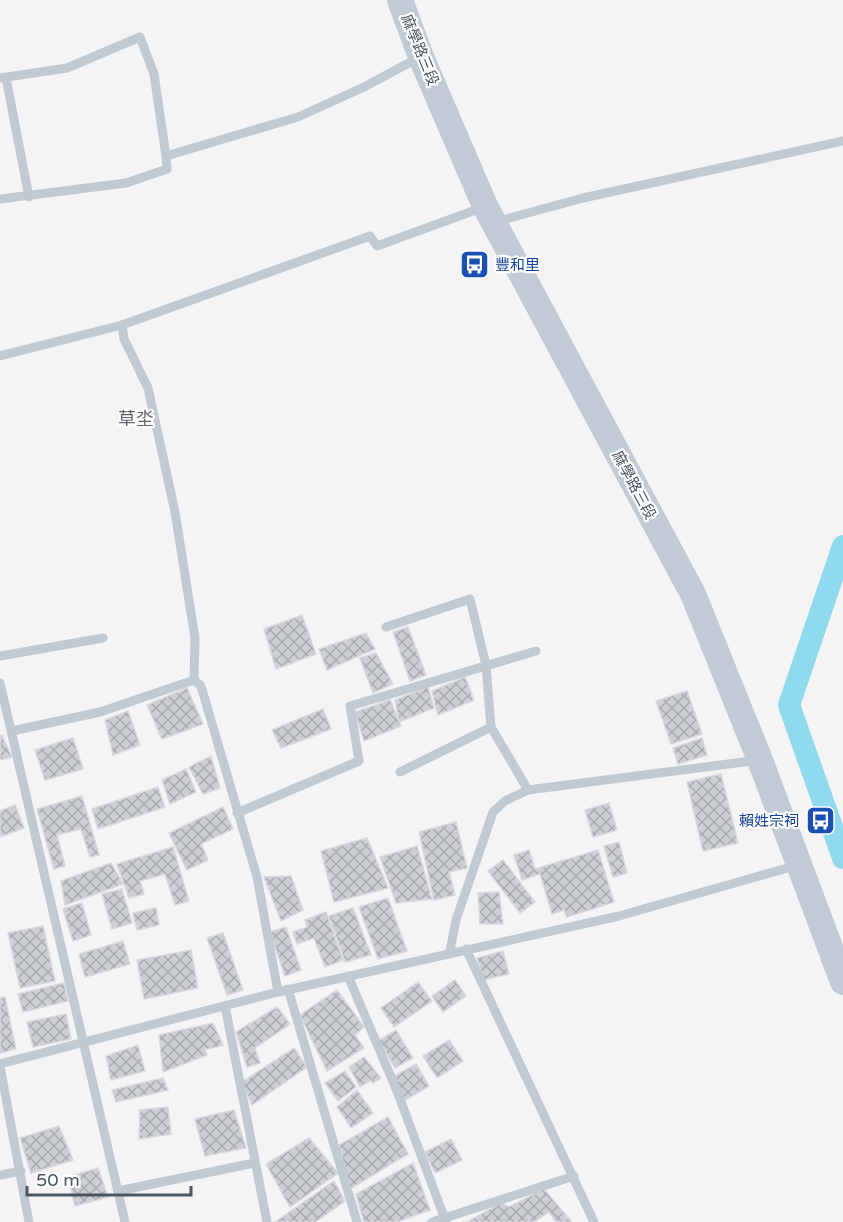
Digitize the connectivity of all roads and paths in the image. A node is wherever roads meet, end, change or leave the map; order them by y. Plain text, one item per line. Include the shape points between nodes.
1 (400, 0) edge
2 (421, 57) junction
3 (3, 78) edge
4 (843, 141) edge
5 (166, 156) junction
6 (29, 197) junction
7 (0, 199) edge
8 (490, 214) junction
9 (122, 326) junction
10 (0, 356) edge
11 (386, 627) dead end
12 (103, 638) dead end
13 (536, 651) dead end
14 (0, 656) edge
15 (486, 665) junction
16 (194, 680) junction
17 (0, 683) edge
18 (491, 727) junction
19 (12, 731) junction
20 (760, 760) junction
21 (400, 772) dead end
22 (528, 790) junction
23 (237, 813) junction
24 (800, 864) junction
25 (466, 949) junction
26 (450, 951) junction
27 (348, 976) junction
28 (843, 982) edge
29 (288, 989) junction
30 (278, 992) junction
31 (225, 1006) junction
32 (85, 1043) junction
33 (0, 1065) edge
34 (254, 1163) junction
35 (21, 1171) junction
36 (0, 1175) edge
37 (574, 1176) junction
38 (118, 1191) junction
39 (445, 1220) edge
40 (29, 1222) edge
41 (125, 1222) edge
42 (267, 1222) edge
43 (357, 1222) edge
44 (432, 1222) edge
45 (594, 1222) edge

1 - 2 main road, 麻學路三段
2 - 5 lane via 298,117
2 - 8 main road, 麻學路三段
3 - 5 lane via 67,68 140,37 154,74
3 - 6 lane
4 - 8 lane via 583,198
5 - 6 lane via 167,169 126,183
6 - 7 lane
8 - 9 lane via 377,246 370,236
8 - 20 main road, 麻學路三段 via 693,594
9 - 10 lane
9 - 16 lane via 124,339 148,388 175,512 195,638
11 - 15 lane via 470,599
12 - 14 lane
13 - 15 lane
15 - 18 lane
15 - 23 lane via 350,706 360,761
16 - 19 lane via 100,712
16 - 23 lane via 201,686
17 - 19 lane
18 - 21 lane
18 - 22 lane
19 - 32 lane
20 - 22 lane
20 - 24 main road, 麻學路三段
22 - 26 lane via 493,812 456,920
23 - 30 lane via 257,877
24 - 25 lane via 619,916
24 - 28 main road, 麻學路三段
25 - 26 lane
25 - 37 lane
26 - 27 lane
27 - 29 lane
27 - 39 lane via 397,1091
29 - 30 lane
29 - 43 lane
30 - 31 lane
31 - 32 lane
31 - 34 lane
32 - 33 lane
32 - 38 lane
33 - 35 lane
34 - 38 lane
34 - 42 lane
35 - 36 lane
35 - 40 lane
37 - 39 lane
37 - 45 lane
38 - 41 lane
39 - 44 lane

